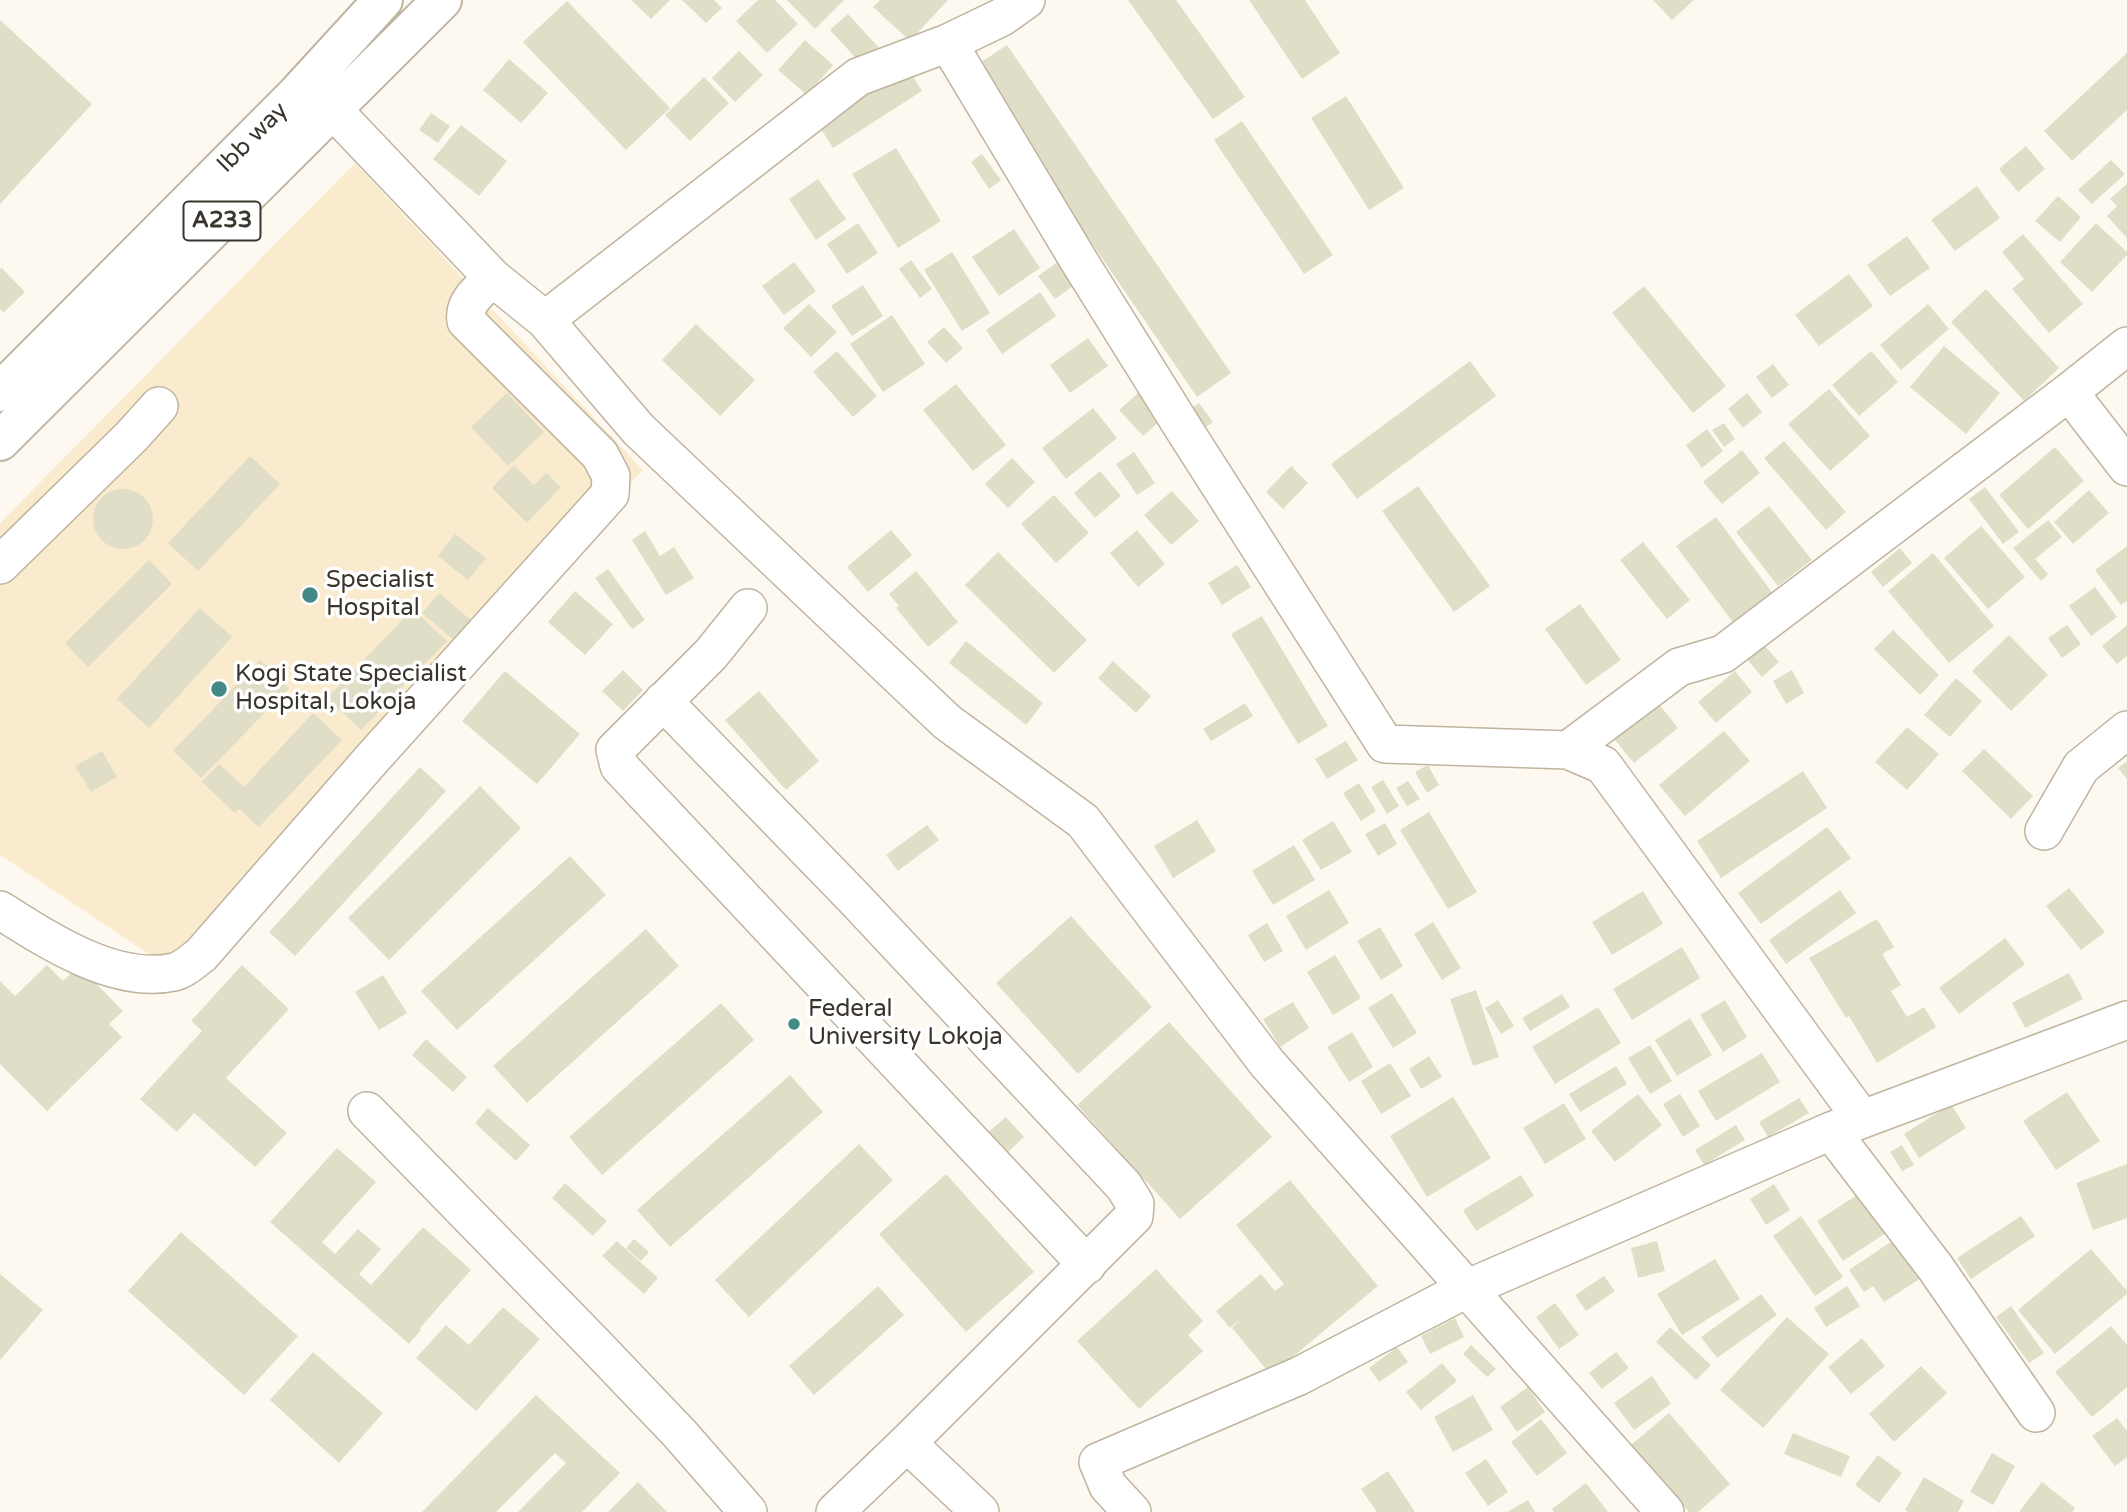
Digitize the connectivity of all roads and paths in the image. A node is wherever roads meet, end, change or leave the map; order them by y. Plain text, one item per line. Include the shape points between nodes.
1 (383, 0) edge
2 (442, 0) edge
3 (1026, 0) edge
4 (948, 43) junction
5 (333, 110) junction
6 (493, 278) junction
7 (545, 320) junction
8 (2127, 346) edge
9 (0, 392) edge
10 (2070, 392) junction
11 (159, 406) dead end
12 (0, 441) edge
13 (2127, 467) edge
14 (0, 565) edge
15 (748, 608) dead end
16 (663, 701) junction
17 (2127, 730) edge
18 (1568, 750) junction
19 (2044, 831) dead end
20 (0, 911) edge
21 (2122, 1032) edge
22 (367, 1111) dead end
23 (1846, 1125) junction
24 (1087, 1265) junction
25 (1466, 1289) junction
26 (2036, 1413) dead end
27 (908, 1444) junction
28 (748, 1512) edge
29 (835, 1512) edge
30 (980, 1512) edge
31 (1132, 1512) edge
32 (1665, 1512) edge

1 - 9 highway, Ibb way / A233 via 296,95
2 - 5 highway, A233
3 - 4 street
4 - 7 street via 858,78
4 - 18 street via 1156,386 1385,744
5 - 6 street
5 - 12 highway, A233
6 - 7 street
6 - 20 street via 464,311 466,321 600,455 611,477 610,494 201,955 176,972 124,972 58,947
7 - 25 street via 638,429 947,722 1083,821 1267,1063
8 - 10 street
10 - 13 street
10 - 18 street via 1723,654 1679,667
11 - 14 street
15 - 16 street via 711,654
16 - 24 street via 615,750 619,766
16 - 24 street via 1124,1186 1135,1205 1134,1216
17 - 19 street via 2081,767
18 - 23 street via 1603,765
21 - 23 street
22 - 28 street via 680,1434
23 - 25 street
23 - 26 street via 1935,1267
24 - 27 street
25 - 31 street via 1299,1376 1098,1462 1108,1486
25 - 32 street
27 - 29 street
27 - 30 street

